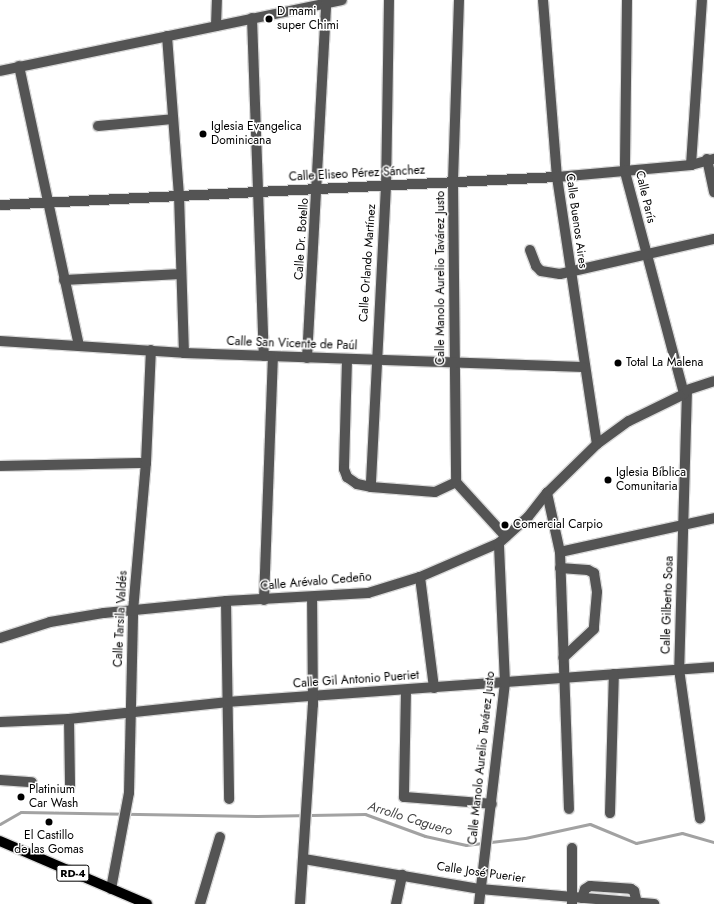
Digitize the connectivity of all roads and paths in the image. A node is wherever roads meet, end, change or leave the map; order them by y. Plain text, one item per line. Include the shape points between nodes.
1 (217, 0) edge
2 (342, 0) edge
3 (389, 0) edge
4 (459, 0) edge
5 (543, 0) edge
6 (627, 0) edge
7 (702, 0) edge
8 (326, 2) junction
9 (308, 3) edge
10 (252, 18) junction
11 (216, 26) junction
12 (167, 36) junction
13 (20, 66) junction
14 (0, 71) edge
15 (173, 119) junction
16 (98, 126) dead end
17 (711, 159) edge
18 (691, 165) junction
19 (625, 172) junction
20 (557, 177) junction
21 (453, 181) junction
22 (386, 186) junction
23 (318, 188) junction
24 (257, 192) junction
25 (714, 192) edge
26 (178, 195) junction
27 (47, 202) junction
28 (0, 205) edge
29 (714, 239) edge
30 (530, 250) dead end
31 (646, 254) junction
32 (571, 273) junction
33 (181, 274) junction
34 (64, 280) junction
35 (0, 341) edge
36 (79, 346) junction
37 (151, 350) junction
38 (184, 353) junction
39 (269, 357) junction
40 (307, 358) junction
41 (347, 360) junction
42 (375, 361) junction
43 (454, 364) junction
44 (583, 367) junction
45 (714, 381) edge
46 (685, 392) junction
47 (597, 444) junction
48 (146, 463) junction
49 (0, 466) edge
50 (456, 482) junction
51 (370, 488) junction
52 (547, 493) junction
53 (714, 518) edge
54 (685, 525) junction
55 (502, 540) junction
56 (560, 552) junction
57 (560, 568) junction
58 (420, 577) junction
59 (312, 597) junction
60 (264, 600) junction
61 (226, 601) junction
62 (133, 611) junction
63 (0, 638) edge
64 (563, 658) junction
65 (714, 667) edge
66 (679, 669) junction
67 (614, 674) junction
68 (563, 678) junction
69 (506, 683) junction
70 (434, 688) junction
71 (406, 690) junction
72 (313, 697) junction
73 (228, 702) junction
74 (129, 712) junction
75 (69, 719) junction
76 (0, 722) edge
77 (0, 780) edge
78 (32, 782) dead end
79 (70, 786) dead end
80 (229, 799) dead end
81 (492, 804) junction
82 (570, 808) dead end
83 (610, 813) dead end
84 (700, 819) dead end
85 (220, 837) dead end
86 (0, 841) edge
87 (572, 848) dead end
88 (304, 859) junction
89 (402, 874) junction
90 (111, 889) junction
91 (480, 889) junction
92 (575, 900) edge
93 (147, 904) edge
94 (200, 904) edge
95 (300, 904) edge
96 (396, 904) edge
97 (479, 904) edge
98 (654, 904) edge

1 - 11 street
2 - 8 street
3 - 22 street, Calle Orlando Martínez
4 - 21 street, Calle Manolo Aurelio Tavárez Justo
5 - 20 street, Calle Buenos Aires
6 - 19 street, Calle París
7 - 18 street
8 - 9 street
8 - 23 street, Calle Dr. Botello
9 - 10 street
10 - 11 street
10 - 24 street
11 - 12 street
12 - 13 street
12 - 15 street
13 - 14 street
13 - 27 street
15 - 16 street
15 - 26 street
17 - 18 street, Calle Eliseo Pérez Sánchez
17 - 25 street
18 - 19 street, Calle Eliseo Pérez Sánchez
19 - 20 street, Calle Eliseo Pérez Sánchez
19 - 31 street, Calle París
20 - 21 street, Calle Eliseo Pérez Sánchez
20 - 32 street, Calle Buenos Aires
21 - 22 street, Calle Eliseo Pérez Sánchez
21 - 43 street, Calle Manolo Aurelio Tavárez Justo
22 - 23 street, Calle Eliseo Pérez Sánchez
22 - 42 street, Calle Orlando Martínez
23 - 24 street, Calle Eliseo Pérez Sánchez
23 - 40 street, Calle Dr. Botello
24 - 26 street, Calle Eliseo Pérez Sánchez
24 - 39 street
26 - 27 street, Calle Eliseo Pérez Sánchez
26 - 33 street
27 - 28 street, Calle Eliseo Pérez Sánchez
27 - 34 street
29 - 31 street
30 - 32 street via 536,266 541,271
31 - 32 street
31 - 46 street, Calle París
32 - 44 street, Calle Buenos Aires
33 - 34 street
33 - 38 street
34 - 36 street
35 - 36 street, Calle San Vicente de Paúl
36 - 37 street, Calle San Vicente de Paúl
37 - 38 street, Calle San Vicente de Paúl
37 - 48 street, Calle Tarsila Valdés
38 - 39 street, Calle San Vicente de Paúl
39 - 40 street, Calle San Vicente de Paúl
39 - 60 street
40 - 41 street, Calle San Vicente de Paúl
41 - 42 street, Calle San Vicente de Paúl
41 - 51 street via 344,469 346,477
42 - 43 street, Calle San Vicente de Paúl
42 - 51 street, Calle Orlando Martínez
43 - 44 street, Calle San Vicente de Paúl
43 - 50 street, Calle Manolo Aurelio Tavárez Justo
44 - 47 street, Calle Buenos Aires
45 - 46 street, Calle Arévalo Cedeño
46 - 47 street, Calle Arévalo Cedeño via 629,421
46 - 54 street, Calle Gilberto Sosa
47 - 52 street, Calle Arévalo Cedeño
48 - 49 street
48 - 62 street, Calle Tarsila Valdés
50 - 51 street via 435,492
50 - 55 street
52 - 55 street, Calle Arévalo Cedeño via 528,517
52 - 56 street
53 - 54 street
54 - 56 street
54 - 66 street, Calle Gilberto Sosa via 679,591
55 - 58 street, Calle Arévalo Cedeño
55 - 69 street, Calle Manolo Aurelio Tavárez Justo
56 - 57 street
57 - 64 street
57 - 64 street via 588,570 594,573 598,592 594,629
58 - 59 street, Calle Arévalo Cedeño via 368,593
58 - 70 street
59 - 60 street, Calle Arévalo Cedeño
59 - 72 street
60 - 61 street, Calle Arévalo Cedeño
61 - 62 street, Calle Arévalo Cedeño
61 - 73 street
62 - 63 street, Calle Arévalo Cedeño via 50,622
62 - 74 street, Calle Tarsila Valdés
64 - 68 street
65 - 66 street, Calle Gil Antonio Pueriet
66 - 67 street, Calle Gil Antonio Pueriet
66 - 84 street, Calle Gilberto Sosa
67 - 68 street, Calle Gil Antonio Pueriet
67 - 83 street
68 - 69 street, Calle Gil Antonio Pueriet
68 - 82 street
69 - 70 street, Calle Gil Antonio Pueriet
69 - 81 street, Calle Manolo Aurelio Tavárez Justo
70 - 71 street, Calle Gil Antonio Pueriet
71 - 72 street, Calle Gil Antonio Pueriet
71 - 81 street via 404,797
72 - 73 street, Calle Gil Antonio Pueriet
72 - 88 street
73 - 74 street, Calle Gil Antonio Pueriet
73 - 80 street
74 - 75 street, Calle Gil Antonio Pueriet
74 - 90 street, Calle Tarsila Valdés via 129,793
75 - 76 street, Calle Gil Antonio Pueriet
75 - 79 street
77 - 78 street
81 - 91 street, Calle Manolo Aurelio Tavárez Justo
85 - 94 street
86 - 90 main road, RD-4
87 - 92 street
88 - 89 street, Calle José Puerier
88 - 95 street
89 - 91 street, Calle José Puerier
89 - 96 street
90 - 93 main road, RD-4
91 - 92 street, Calle José Puerier
91 - 97 street, Calle Manolo Aurelio Tavárez Justo
92 - 98 street, Calle José Puerier

